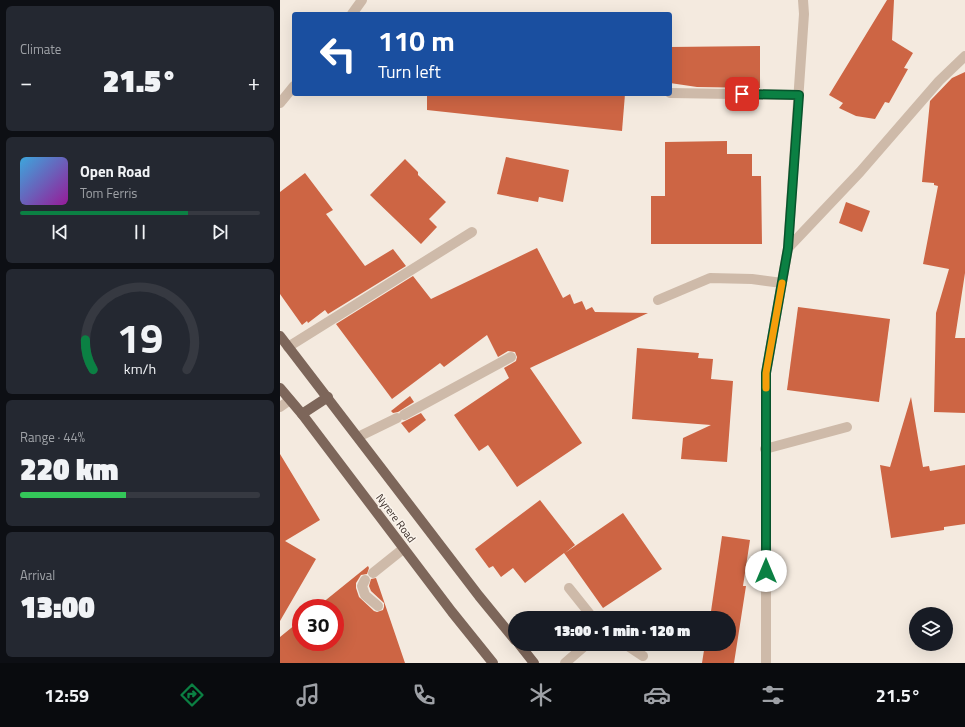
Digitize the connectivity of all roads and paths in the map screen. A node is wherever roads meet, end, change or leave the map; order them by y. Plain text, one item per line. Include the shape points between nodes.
1 (362, 0) edge
2 (804, 0) edge
3 (353, 12) edge
4 (965, 56) edge
5 (292, 88) edge
6 (672, 93) edge
7 (799, 95) junction
8 (280, 103) edge
9 (472, 232) dead end
10 (788, 248) junction
11 (782, 283) junction
12 (658, 300) dead end
13 (280, 336) edge
14 (288, 347) junction
15 (511, 357) dead end
16 (280, 388) edge
17 (328, 397) junction
18 (290, 400) junction
19 (280, 407) edge
20 (302, 414) junction
21 (847, 427) dead end
22 (358, 437) junction
23 (765, 449) junction
24 (404, 548) junction
25 (569, 588) dead end
26 (378, 606) dead end
27 (588, 611) edge
28 (508, 631) edge
29 (524, 651) edge
30 (579, 651) edge
31 (636, 651) edge
32 (643, 656) dead end
33 (491, 662) edge
34 (534, 663) edge
35 (565, 663) edge
36 (766, 663) edge

1 - 3 street
2 - 7 street
4 - 10 street via 939,81 860,172
5 - 8 street
6 - 7 street
7 - 10 street
9 - 14 street
10 - 11 street
11 - 12 street via 752,278 710,278
11 - 23 street via 766,373
13 - 14 main road
14 - 17 main road
15 - 22 street
16 - 18 main road, Nyrere Road
17 - 20 main road
17 - 22 main road
18 - 19 street
18 - 20 main road, Nyrere Road
20 - 24 main road, Nyrere Road
21 - 23 street
22 - 28 main road
23 - 36 street
24 - 26 street via 362,586 365,595
24 - 33 main road, Nyrere Road
25 - 27 street
29 - 34 main road
30 - 35 street
31 - 32 street

